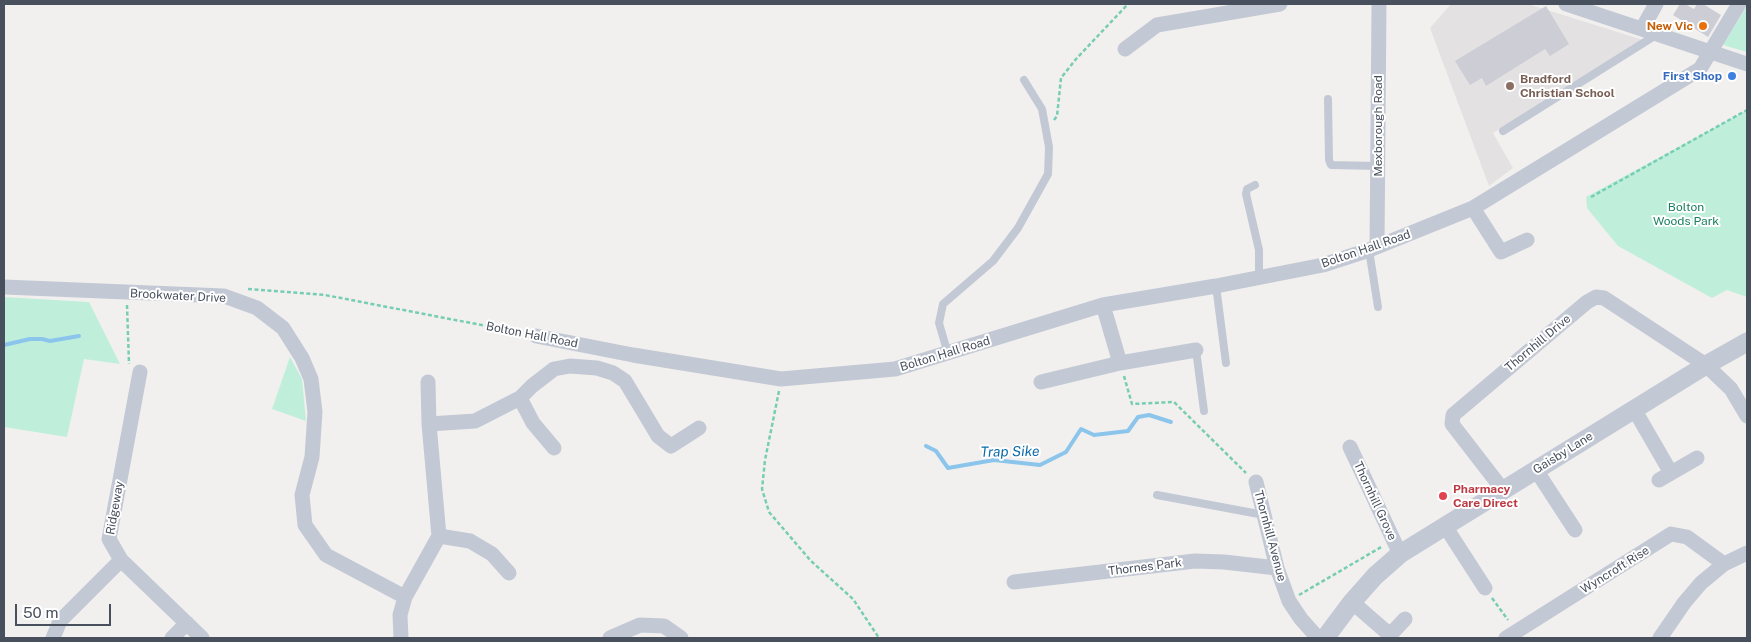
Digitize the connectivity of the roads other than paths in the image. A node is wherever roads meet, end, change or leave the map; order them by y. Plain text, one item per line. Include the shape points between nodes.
1 (1280, 4) edge
2 (1379, 4) edge
3 (1566, 4) edge
4 (1656, 4) edge
5 (1738, 4) edge
6 (1642, 29) junction
7 (1656, 34) junction
8 (1125, 49) dead end
9 (1710, 53) junction
10 (1747, 64) edge
11 (1024, 80) dead end
12 (1328, 99) dead end
13 (1503, 131) dead end
14 (1378, 166) junction
15 (1255, 185) dead end
16 (1473, 208) junction
17 (1527, 240) dead end
18 (1373, 249) junction
19 (1259, 278) junction
20 (1216, 286) junction
21 (4, 287) edge
22 (1103, 305) junction
23 (1378, 307) dead end
24 (536, 336) road end
25 (1747, 342) edge
26 (1196, 350) joint
27 (948, 354) junction
28 (1120, 363) junction
29 (1226, 363) dead end
30 (1706, 365) junction
31 (140, 372) road end
32 (428, 382) dead end
33 (1041, 382) dead end
34 (520, 398) junction
35 (1634, 409) junction
36 (1204, 411) dead end
37 (1747, 416) edge
38 (430, 424) junction
39 (699, 428) dead end
40 (1350, 447) dead end
41 (554, 448) dead end
42 (1697, 458) dead end
43 (1536, 470) junction
44 (1256, 482) road end
45 (1503, 490) junction
46 (1157, 495) dead end
47 (1264, 515) junction
48 (1445, 526) junction
49 (1575, 530) dead end
50 (439, 536) junction
51 (1396, 547) junction
52 (1747, 553) edge
53 (121, 560) junction
54 (1724, 564) junction
55 (1277, 568) junction
56 (509, 573) dead end
57 (1014, 582) dead end
58 (1485, 588) road end
59 (406, 597) junction
60 (1352, 602) junction
61 (1405, 619) dead end
62 (187, 623) junction
63 (1511, 635) edge
64 (1389, 637) edge
65 (53, 638) edge
66 (172, 638) edge
67 (202, 638) edge
68 (401, 638) edge
69 (610, 638) edge
70 (682, 638) edge
71 (1318, 638) edge
72 (1325, 638) edge
73 (1660, 638) edge

1 - 8 street via 1158,25
2 - 14 street, Mexborough Road
3 - 6 street
4 - 6 street
5 - 9 street, Bolton Hall Road
6 - 7 street
7 - 9 street
7 - 13 lane
9 - 10 street
9 - 16 street, Bolton Hall Road via 1700,69
11 - 27 lane via 1042,109 1049,147 1048,174 1018,228 993,261 943,304 939,323
12 - 14 lane via 1331,165
14 - 18 street, Mexborough Road
15 - 19 lane via 1247,188 1246,194 1259,250
16 - 17 street via 1501,252
16 - 18 street, Bolton Hall Road
18 - 19 street, Bolton Hall Road via 1323,265
18 - 23 lane
19 - 20 street, Bolton Hall Road
20 - 22 street, Bolton Hall Road
20 - 29 lane
21 - 59 street, Brookwater Drive via 224,296 257,308 284,328 311,379 316,412 312,457 302,495 305,525 326,555
22 - 27 street, Bolton Hall Road
22 - 28 street
24 - 27 street, Bolton Hall Road via 781,379 895,369
25 - 30 street, Gaisby Lane
26 - 28 street
26 - 36 lane
28 - 33 street
30 - 35 street, Gaisby Lane
30 - 37 street via 1730,389
30 - 45 street, Thornhill Drive via 1604,298 1596,296 1454,415 1452,424
31 - 53 street, Ridgeway via 109,539
32 - 38 street
34 - 38 street via 475,421
34 - 39 street via 554,369 570,366 597,368 625,381 658,436 671,446
34 - 41 street via 533,423
35 - 42 street via 1665,477
35 - 43 street, Gaisby Lane
38 - 50 street
40 - 51 street, Thornhill Grove
43 - 45 street, Gaisby Lane
43 - 49 street
44 - 47 street, Thornhill Avenue
45 - 48 street, Gaisby Lane
46 - 47 lane
47 - 55 street, Thornhill Avenue
48 - 51 street, Gaisby Lane
48 - 58 street
50 - 56 street via 470,541 492,554
50 - 59 street
51 - 60 street, Gaisby Lane
52 - 54 street
53 - 62 street, Ridgeway
53 - 65 street via 60,621
54 - 63 street, Wyncroft Rise via 1687,537 1671,534
54 - 73 street via 1701,583
55 - 57 street, Thornes Park via 1195,561
55 - 71 street, Thornhill Avenue via 1289,600
59 - 68 street via 400,615
60 - 64 street
60 - 72 street, Gaisby Lane
61 - 64 street
62 - 66 street
62 - 67 street, Ridgeway
69 - 70 street via 640,625 664,626

